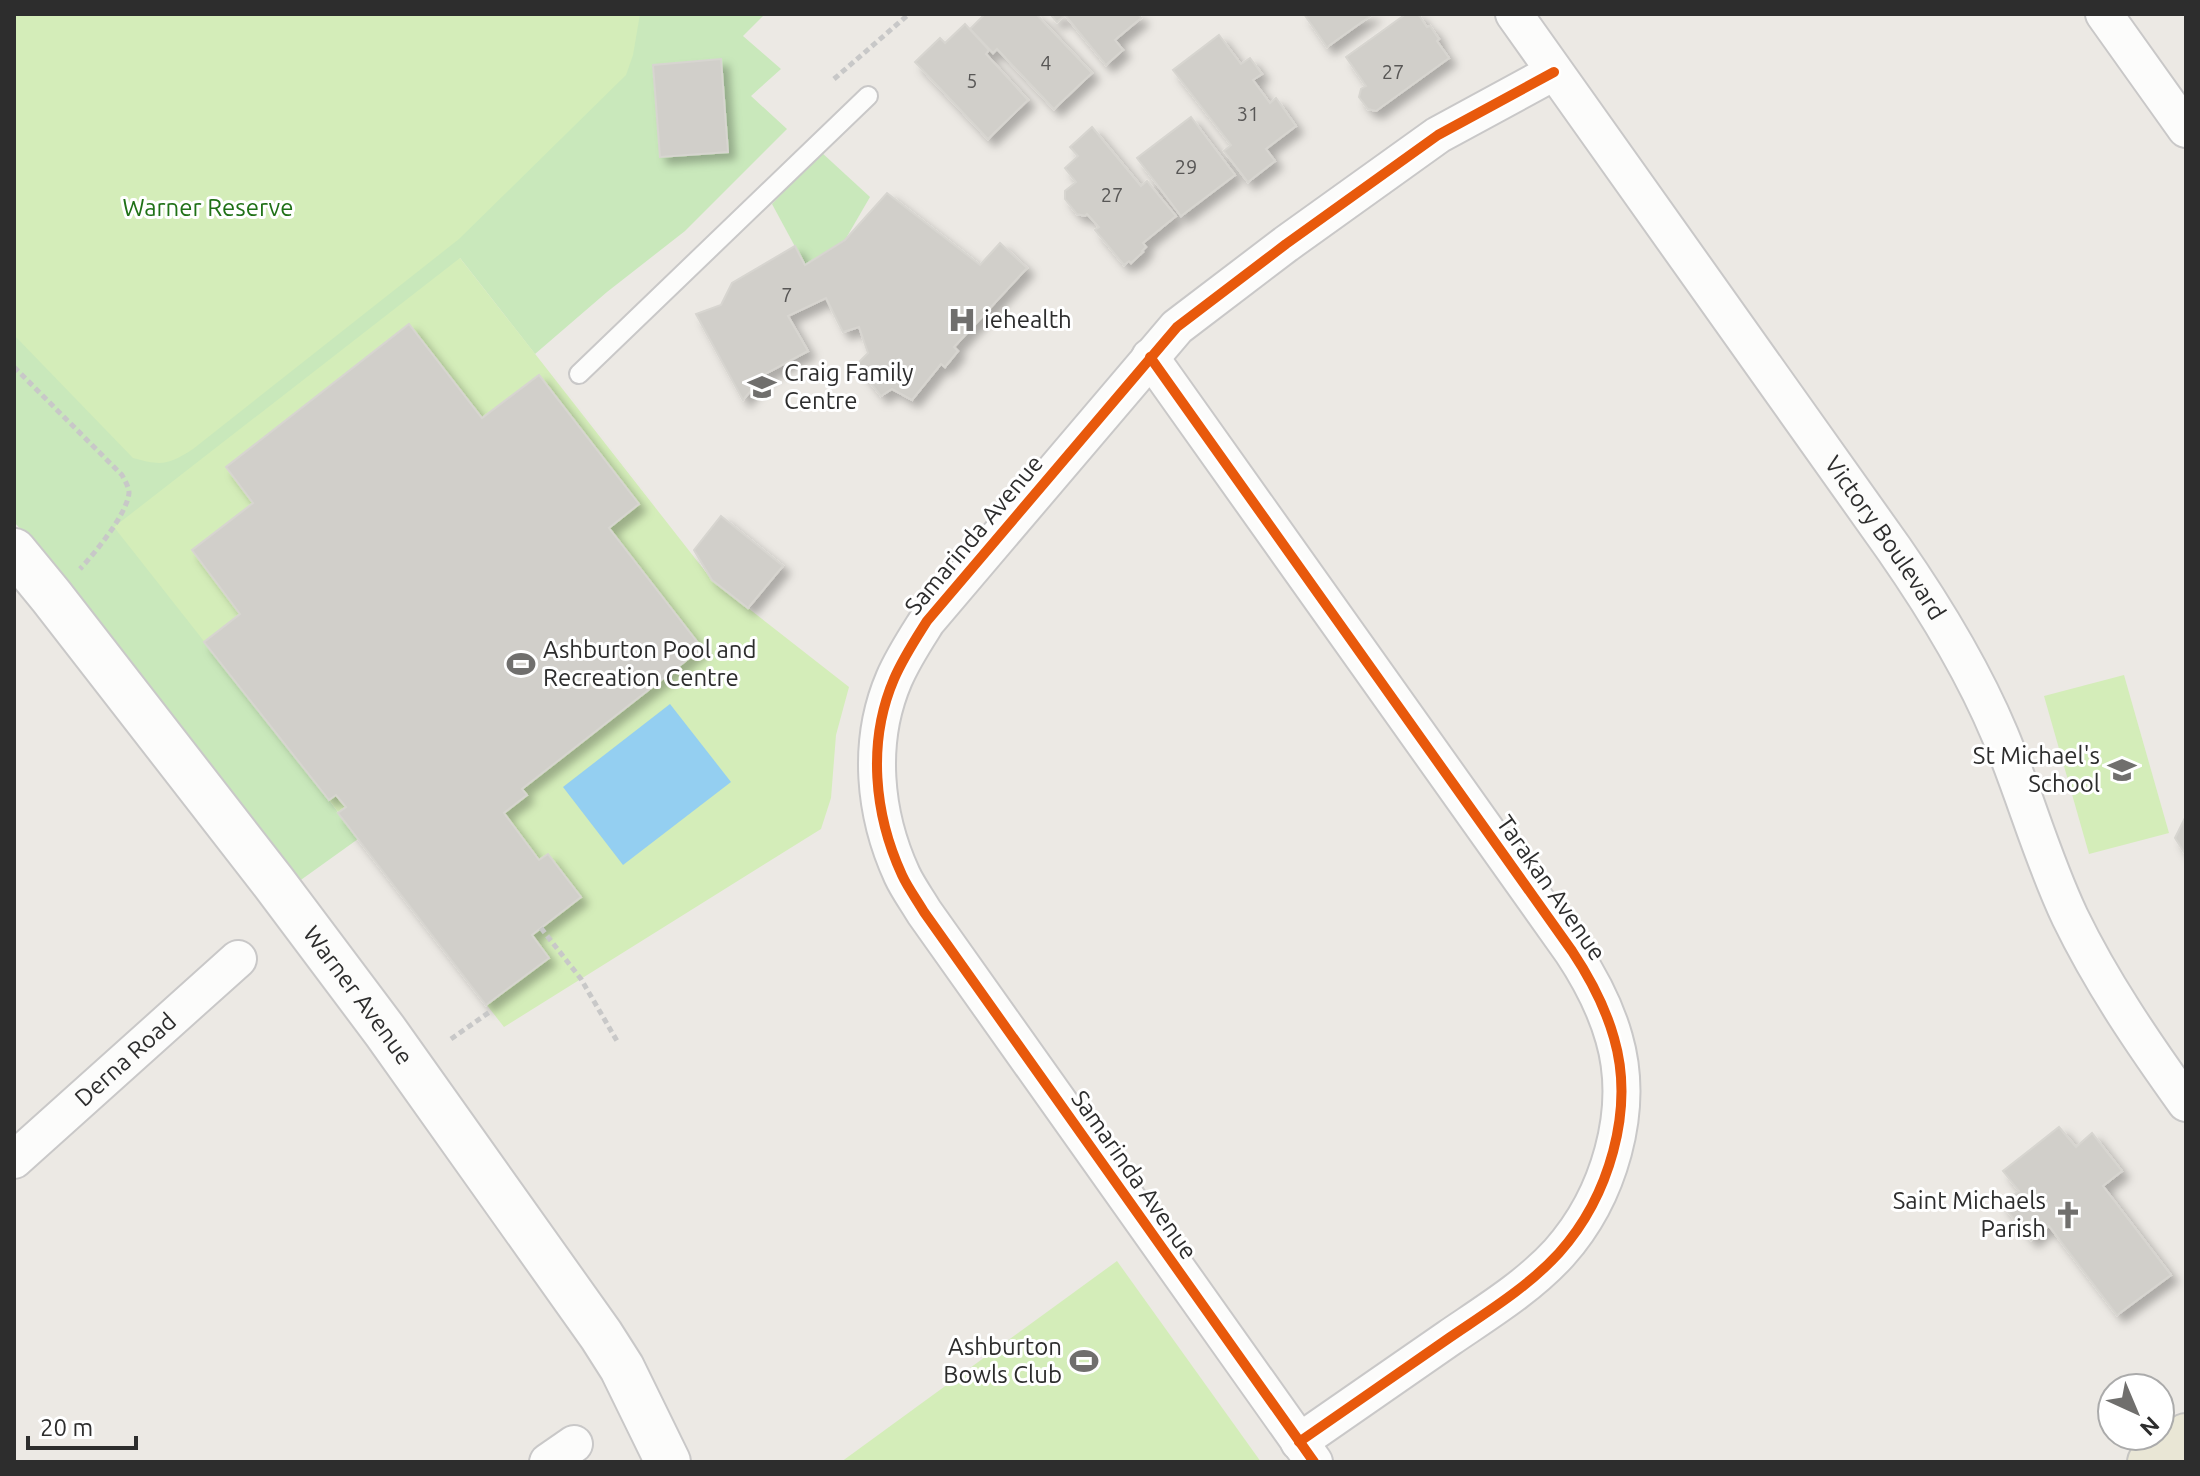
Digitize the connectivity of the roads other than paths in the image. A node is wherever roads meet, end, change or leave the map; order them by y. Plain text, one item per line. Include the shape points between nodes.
1 (1514, 14) edge
2 (2104, 14) edge
3 (1545, 58) junction
4 (868, 96) dead end
5 (2186, 129) edge
6 (1150, 357) junction
7 (579, 374) dead end
8 (14, 551) edge
9 (238, 959) dead end
10 (2186, 1103) edge
11 (14, 1160) edge
12 (2186, 1436) edge
13 (1306, 1452) edge
14 (668, 1462) edge
15 (2150, 1462) edge

1 - 3 street, Victory Boulevard
2 - 5 street
3 - 6 street, Samarinda Avenue via 1193,312
3 - 10 street, Victory Boulevard via 1943,624 1999,733 2071,919 2119,1006
4 - 7 lane
6 - 13 street, Samarinda Avenue via 927,621 908,651 883,713 876,772 880,807 903,878 924,912
6 - 13 street, Tarakan Avenue via 1572,951 1604,1008 1615,1041 1620,1079 1616,1142 1593,1203 1560,1252
8 - 14 street, Warner Avenue via 385,1031 601,1335
9 - 11 street, Derna Road
12 - 15 main road

